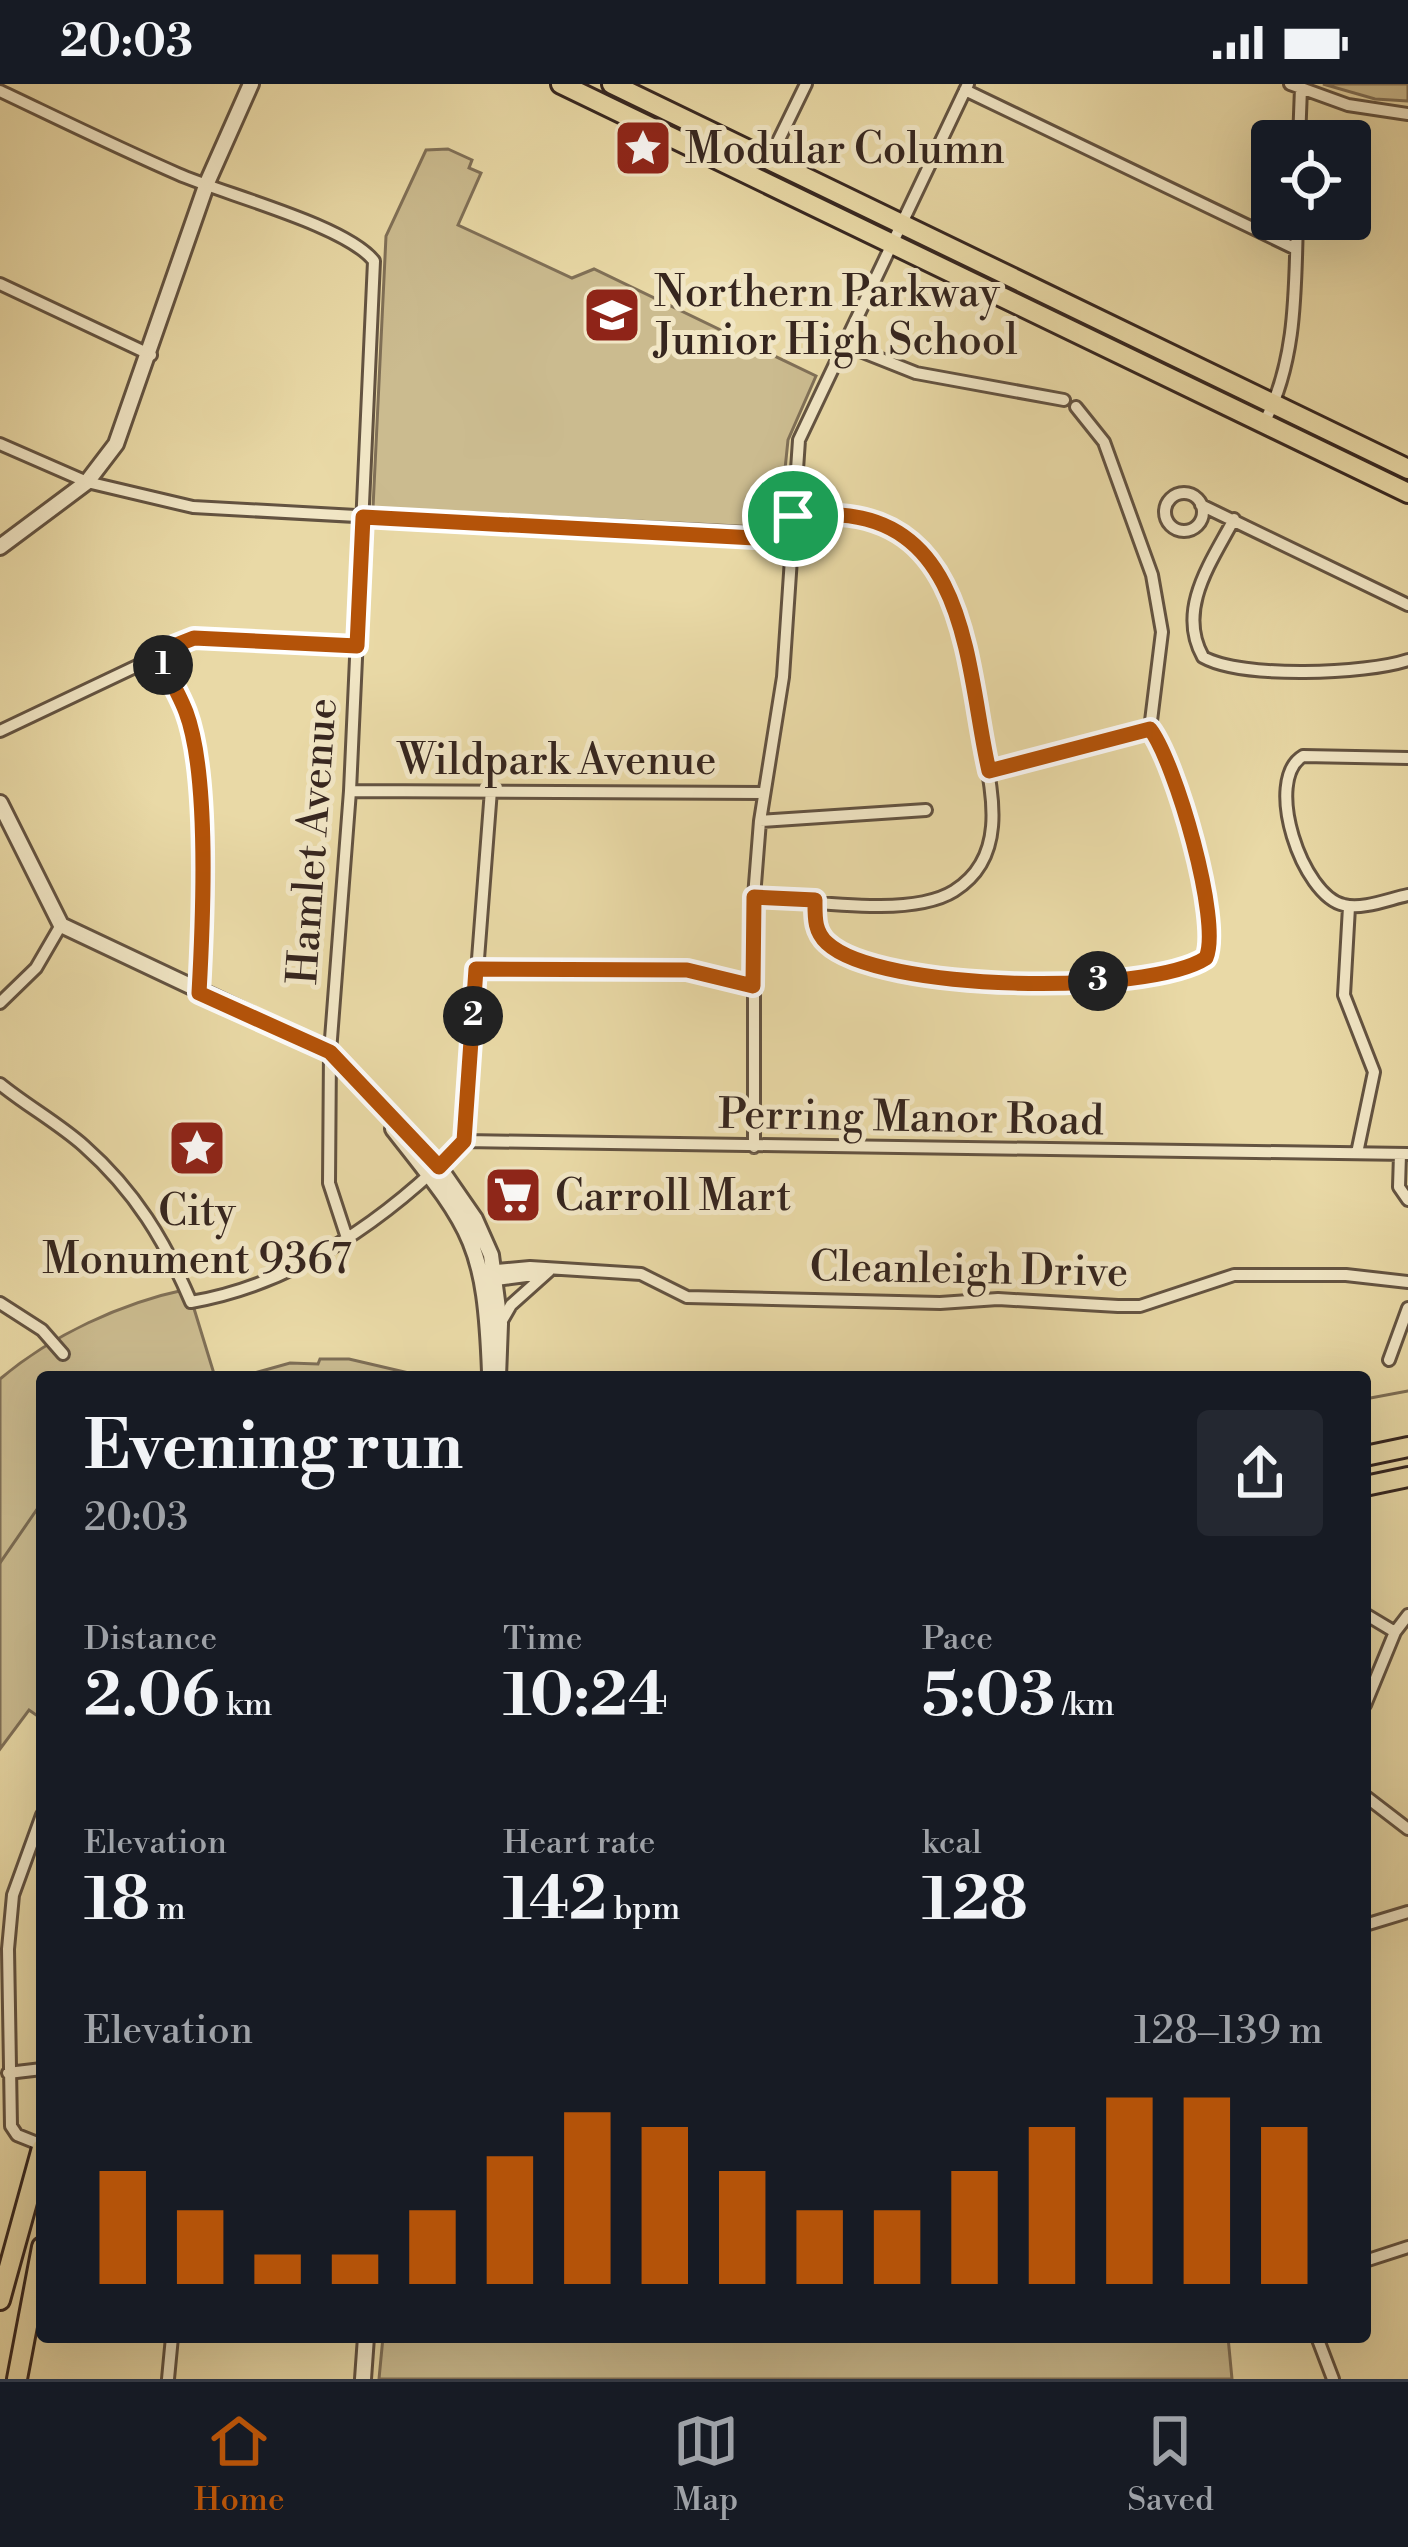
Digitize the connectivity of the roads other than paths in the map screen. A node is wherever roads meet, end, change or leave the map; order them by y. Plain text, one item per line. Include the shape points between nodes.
1 (251, 84) edge
2 (561, 84) edge
3 (611, 84) edge
4 (806, 84) edge
5 (1296, 86) edge
6 (966, 87) edge
7 (0, 91) edge
8 (642, 91) edge
9 (1408, 114) edge
10 (629, 118) junction
11 (1298, 120) edge
12 (769, 160) junction
13 (207, 183) junction
14 (901, 224) junction
15 (1296, 240) edge
16 (891, 244) junction
17 (1296, 249) junction
18 (0, 284) edge
19 (843, 344) junction
20 (151, 355) junction
21 (1275, 403) junction
22 (1264, 423) junction
23 (0, 444) edge
24 (1408, 469) edge
25 (86, 482) junction
26 (1408, 493) edge
27 (1201, 505) dead end
28 (793, 516) junction
29 (363, 517) junction
30 (1234, 519) junction
31 (791, 540) junction
32 (0, 547) edge
33 (1408, 605) edge
34 (357, 646) junction
35 (156, 653) junction
36 (1408, 660) edge
37 (1150, 729) junction
38 (0, 731) edge
39 (1408, 758) edge
40 (989, 771) junction
41 (491, 790) junction
42 (350, 791) junction
43 (764, 793) junction
44 (0, 803) edge
45 (926, 810) dead end
46 (760, 821) junction
47 (1408, 896) edge
48 (754, 897) junction
49 (815, 900) junction
50 (1349, 907) junction
51 (61, 926) junction
52 (476, 969) junction
53 (753, 986) junction
54 (199, 993) junction
55 (0, 1003) edge
56 (330, 1052) junction
57 (0, 1084) edge
58 (464, 1141) junction
59 (754, 1148) junction
60 (1357, 1153) junction
61 (1404, 1154) edge
62 (434, 1171) junction
63 (1408, 1200) edge
64 (347, 1238) junction
65 (549, 1271) junction
66 (489, 1276) junction
67 (1388, 1280) junction
68 (1408, 1282) edge
69 (1408, 1292) edge
70 (0, 1303) edge
71 (1408, 1308) edge
72 (500, 1324) junction
73 (63, 1354) dead end
74 (1389, 1360) dead end
75 (494, 1371) edge
76 (495, 1371) edge
77 (1408, 1447) edge
78 (1371, 1455) edge
79 (1408, 1477) edge
80 (1371, 1485) edge
81 (1408, 1615) edge
82 (1371, 1618) edge
83 (1395, 1632) junction
84 (1371, 1690) edge
85 (1371, 1801) edge
86 (1408, 1829) edge
87 (36, 1832) edge
88 (1408, 1912) edge
89 (1371, 1923) edge
90 (36, 2070) edge
91 (8, 2073) junction
92 (36, 2143) edge
93 (36, 2168) edge
94 (1408, 2247) edge
95 (1371, 2259) edge
96 (36, 2279) edge
97 (0, 2300) edge
98 (171, 2343) edge
99 (366, 2343) edge
100 (1318, 2343) edge
101 (17, 2379) edge
102 (168, 2379) edge
103 (363, 2379) edge
104 (1333, 2379) edge

1 - 13 street
2 - 10 main road
3 - 8 main road
4 - 12 street
5 - 9 street
5 - 11 street
6 - 14 street
6 - 17 street
7 - 13 street
8 - 10 street
8 - 12 main road
10 - 16 main road
12 - 14 main road
13 - 20 street
13 - 29 street, Hamlet Avenue via 374,261
14 - 16 street
14 - 21 main road
15 - 17 street
16 - 19 street
16 - 22 main road
17 - 21 street via 1291,338
18 - 20 street
19 - 28 street via 799,440
19 - 37 street via 916,373 1070,404 1104,442 1152,575 1162,653
20 - 25 street via 122,432
21 - 22 street
21 - 24 main road
22 - 26 main road
23 - 25 street
25 - 29 street via 193,507
25 - 32 street
27 - 30 street
28 - 31 street
28 - 40 street via 874,520 935,569 965,634
29 - 31 street
29 - 34 street, Hamlet Avenue
30 - 33 street
30 - 36 street via 1194,603 1203,656 1242,667 1319,670
31 - 43 street via 783,677
34 - 35 street via 194,638
34 - 42 street, Hamlet Avenue
35 - 38 street
35 - 54 street via 191,740 205,910
37 - 40 street
37 - 49 street via 1174,774 1212,930 1206,958 1196,965 1129,980 928,979 831,947 817,929
39 - 50 street via 1312,755 1286,773 1284,798 1310,878
40 - 49 street via 991,838 976,871 952,893 901,904
41 - 42 street, Wildpark Avenue
41 - 43 street, Wildpark Avenue
41 - 52 street
42 - 56 street, Hamlet Avenue
43 - 46 street
44 - 51 street
45 - 46 street
46 - 48 street
47 - 50 street
48 - 49 street
48 - 53 street
50 - 60 street via 1344,994 1373,1072
51 - 54 street
51 - 55 street via 36,968
52 - 53 street via 687,970
52 - 58 street
53 - 59 street
54 - 56 street
56 - 62 street
56 - 64 street, Hamlet Avenue via 329,1183
57 - 64 street via 83,1145 135,1198 191,1302 276,1276
58 - 59 street, Perring Manor Road
58 - 62 street
59 - 60 street, Perring Manor Road
60 - 61 street, Perring Manor Road
61 - 63 street via 1399,1187
62 - 64 street
62 - 66 street
65 - 66 street, Cleanleigh Drive
65 - 67 street, Cleanleigh Drive via 641,1274 687,1297 1118,1306 1234,1275
65 - 72 street
66 - 72 street
66 - 75 street
67 - 68 street, Cleanleigh Drive
67 - 69 street, Cleanleigh Drive
70 - 73 street
71 - 74 street
72 - 76 street
77 - 78 main road
79 - 80 main road
81 - 83 street
82 - 83 street
83 - 84 street
85 - 86 street
87 - 91 street via 13,1895
88 - 89 street
90 - 91 street
91 - 92 street via 11,2126
93 - 97 main road
94 - 95 street
96 - 101 main road
98 - 102 street
99 - 103 street
100 - 104 street

